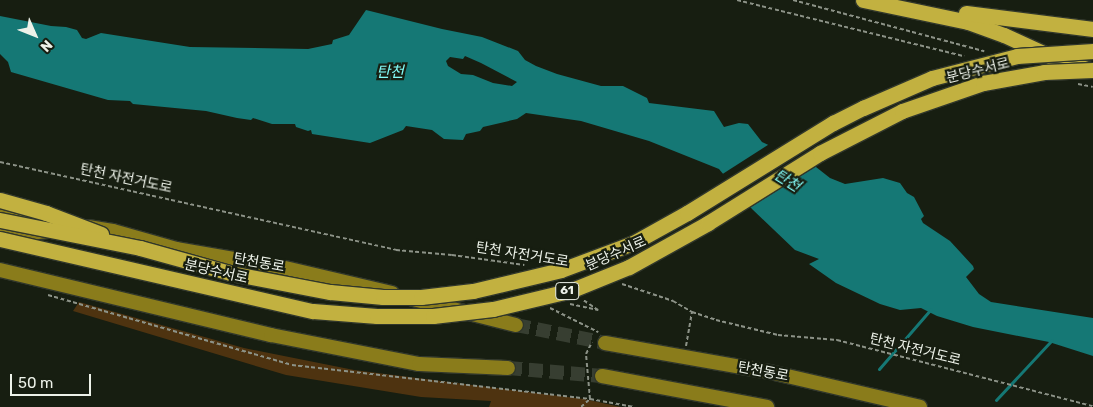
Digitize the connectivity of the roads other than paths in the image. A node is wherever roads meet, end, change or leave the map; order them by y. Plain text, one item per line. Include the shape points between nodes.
1 (863, 0) edge
2 (896, 0) edge
3 (1093, 29) edge
4 (1093, 51) edge
5 (1093, 70) edge
6 (0, 200) edge
7 (0, 212) edge
8 (0, 220) edge
9 (113, 231) junction
10 (0, 238) edge
11 (0, 245) edge
12 (36, 248) junction
13 (140, 248) junction
14 (0, 270) edge
15 (516, 325) tunnel mouth
16 (602, 337) tunnel mouth
17 (508, 368) tunnel mouth
18 (602, 376) tunnel mouth
19 (767, 407) edge
20 (920, 407) edge

1 - 5 highway via 968,22 1058,60
2 - 3 highway via 996,19
4 - 13 highway, 분당수서로 / 61, bridge via 1017,56 950,73 898,92 833,123 680,218 633,243 562,270 500,286 421,297 330,292 230,274
5 - 12 highway, 분당수서로 / 61, bridge via 1044,72 983,84 902,111 820,153 644,260 572,290 493,309 433,316 314,311
6 - 13 highway, bridge via 46,213
7 - 9 street, 탄천동로
8 - 13 highway, 분당수서로 / 61, bridge
9 - 10 street via 56,230
9 - 15 street, 탄천동로 via 176,249 330,277
10 - 12 highway, 분당수서로 / 61, bridge
11 - 12 highway, bridge
14 - 17 street via 271,335 419,364
16 - 20 street, 탄천동로
18 - 19 street

